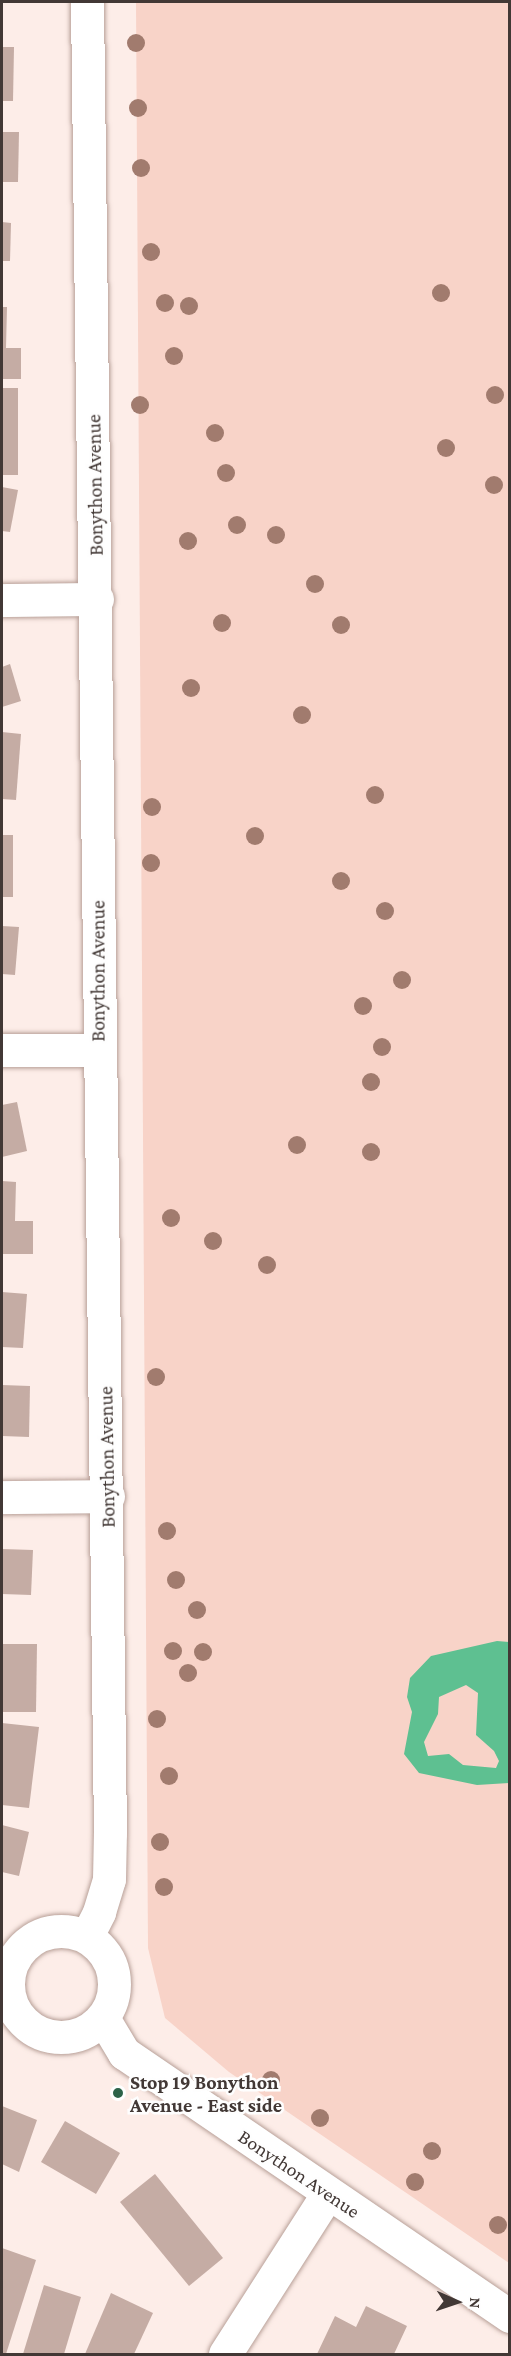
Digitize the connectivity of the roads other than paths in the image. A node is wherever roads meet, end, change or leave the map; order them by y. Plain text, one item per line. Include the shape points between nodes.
1 (87, 2) edge
2 (97, 599) junction
3 (2, 600) edge
4 (2, 1050) edge
5 (98, 1050) junction
6 (108, 1496) junction
7 (2, 1497) edge
8 (87, 1936) junction
9 (5, 1970) edge
10 (103, 2018) junction
11 (328, 2193) junction
12 (510, 2316) edge
13 (225, 2355) edge

1 - 2 street, Bonython Avenue
2 - 3 street
2 - 5 street, Bonython Avenue
4 - 5 street
5 - 6 street, Bonython Avenue
6 - 7 street
6 - 8 street, Bonython Avenue via 109,1880
8 - 9 street via 58,1929 34,1937
8 - 10 street via 106,1953 114,1974 112,2001
9 - 10 street via 10,2001 18,2017 33,2030 65,2038 83,2033
10 - 11 street, Bonython Avenue via 124,2053
11 - 12 street, Bonython Avenue
11 - 13 street

